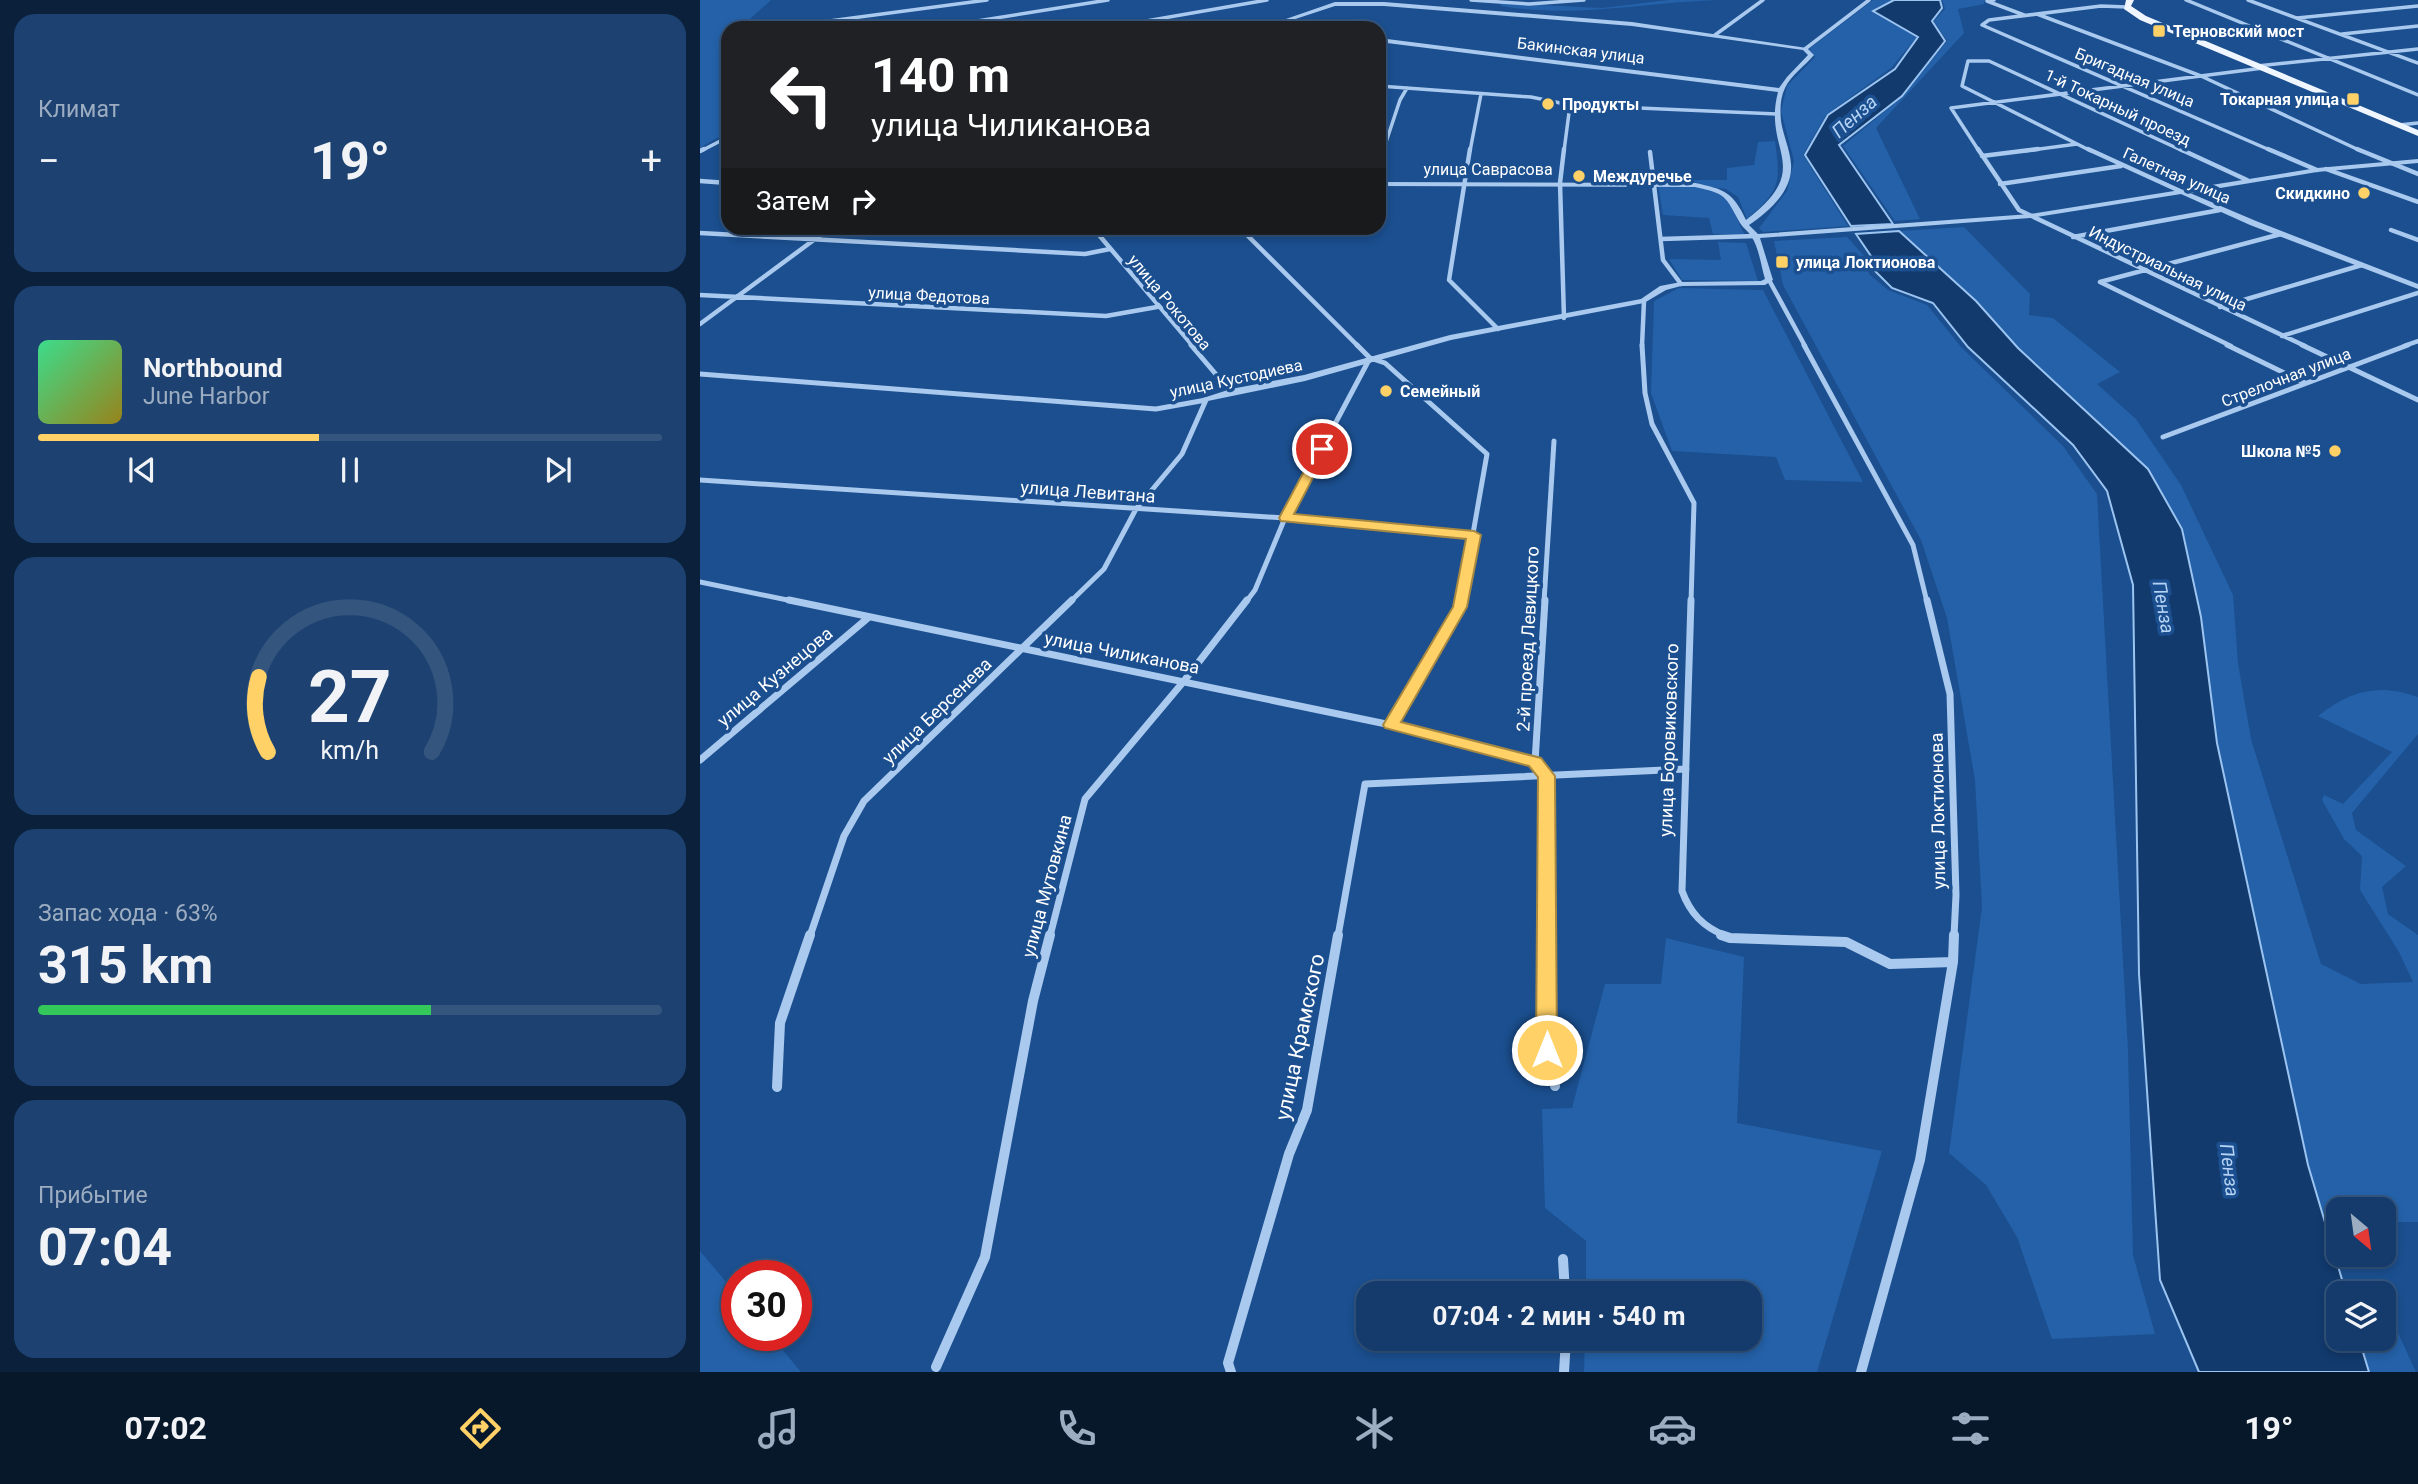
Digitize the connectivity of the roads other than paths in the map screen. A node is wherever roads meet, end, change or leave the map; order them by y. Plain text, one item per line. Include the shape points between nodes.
1 (987, 0) edge
2 (1108, 0) edge
3 (1267, 0) edge
4 (1471, 0) edge
5 (1584, 0) edge
6 (1763, 0) edge
7 (1869, 0) edge
8 (1994, 0) edge
9 (2094, 0) edge
10 (2186, 0) edge
11 (2248, 0) edge
12 (2406, 0) edge
13 (1333, 2) edge
14 (2128, 3) edge
15 (2418, 5) edge
16 (2107, 6) junction
17 (2037, 14) junction
18 (2025, 15) junction
19 (2295, 18) junction
20 (830, 21) edge
21 (977, 21) edge
22 (1147, 21) edge
23 (1282, 21) edge
24 (2418, 26) edge
25 (2340, 34) junction
26 (1715, 35) junction
27 (1386, 41) edge
28 (1805, 49) junction
29 (2418, 49) edge
30 (2388, 52) junction
31 (2327, 59) junction
32 (1977, 60) joint
33 (2418, 63) edge
34 (2260, 67) junction
35 (2201, 76) junction
36 (1386, 86) edge
37 (2124, 86) junction
38 (1407, 88) junction
39 (1780, 90) junction
40 (2060, 93) junction
41 (1481, 94) junction
42 (2418, 95) edge
43 (1994, 102) junction
44 (1570, 105) junction
45 (1777, 114) junction
46 (2418, 123) edge
47 (2399, 125) junction
48 (2418, 133) edge
49 (721, 140) edge
50 (1386, 142) edge
51 (2078, 144) junction
52 (700, 151) edge
53 (1650, 152) dead end
54 (1982, 156) junction
55 (2418, 160) edge
56 (2389, 163) junction
57 (2122, 166) junction
58 (2326, 169) junction
59 (2316, 170) junction
60 (2418, 174) edge
61 (2247, 180) junction
62 (700, 181) edge
63 (721, 182) edge
64 (1463, 183) junction
65 (1560, 183) junction
66 (1654, 183) junction
67 (1386, 184) edge
68 (2000, 184) junction
69 (2180, 191) junction
70 (2418, 202) edge
71 (2220, 210) junction
72 (2030, 216) junction
73 (1745, 225) junction
74 (2391, 230) dead end
75 (700, 233) edge
76 (721, 234) edge
77 (2281, 234) junction
78 (738, 235) edge
79 (820, 235) edge
80 (1099, 235) edge
81 (1247, 235) edge
82 (1756, 236) junction
83 (2073, 237) junction
84 (815, 239) junction
85 (1661, 239) junction
86 (2418, 240) edge
87 (1110, 249) junction
88 (2362, 265) junction
89 (2143, 270) junction
90 (1769, 281) junction
91 (1681, 284) junction
92 (2418, 287) edge
93 (2418, 293) edge
94 (700, 295) edge
95 (736, 297) junction
96 (1644, 301) junction
97 (1157, 307) junction
98 (2220, 307) junction
99 (1564, 318) junction
100 (700, 324) edge
101 (1498, 329) junction
102 (2281, 336) junction
103 (2418, 341) edge
104 (1370, 358) junction
105 (2346, 368) junction
106 (700, 374) edge
107 (2305, 383) junction
108 (1231, 392) junction
109 (1206, 400) junction
110 (2418, 400) edge
111 (2163, 437) dead end
112 (1554, 441) dead end
113 (700, 480) edge
114 (1136, 509) junction
115 (1286, 518) junction
116 (1474, 535) junction
117 (704, 582) edge
118 (700, 589) edge
119 (869, 617) junction
120 (1024, 649) junction
121 (1184, 681) junction
122 (1391, 725) junction
123 (700, 760) edge
124 (1535, 762) junction
125 (1686, 769) junction
126 (1547, 776) junction
127 (1953, 961) junction
128 (1555, 1086) dead end
129 (777, 1087) dead end
130 (1563, 1259) dead end
131 (1564, 1281) edge
132 (1565, 1351) edge
133 (936, 1367) dead end
134 (1231, 1372) edge
135 (1564, 1372) edge
136 (1861, 1372) edge

1 - 20 street
2 - 21 street
3 - 22 street
4 - 5 street via 1529,4
6 - 26 street
7 - 28 street
8 - 18 street via 1987,1
9 - 16 street
10 - 31 street
11 - 19 street
12 - 15 street
13 - 23 street
13 - 26 street via 1502,13
14 - 16 street
14 - 34 main road via 2143,18
15 - 19 street
16 - 17 street
17 - 18 street
17 - 35 street
18 - 37 street, Бригадная улица via 1982,24
19 - 25 street
24 - 25 street
25 - 30 street
26 - 28 street
27 - 39 street, Бакинская улица
28 - 39 street via 1811,55
29 - 30 street
30 - 31 street
30 - 33 street
31 - 34 street
31 - 42 street
32 - 40 street, 1-й Токарный проезд via 1989,61
32 - 43 street, Галетная улица via 1968,61 1962,86
34 - 35 street
34 - 47 main road
35 - 37 street
35 - 56 street
36 - 38 street
37 - 40 street
37 - 59 street, Бригадная улица
38 - 41 street
38 - 50 street
39 - 45 street
40 - 43 street
40 - 61 street, 1-й Токарный проезд
41 - 44 street
41 - 64 street
43 - 51 street, Галетная улица
43 - 54 street, Индустриальная улица via 1951,108
44 - 45 street
44 - 65 street
45 - 73 street via 1780,141 1787,153 1787,175 1769,206
46 - 47 street
47 - 48 main road
49 - 52 street
51 - 54 street
51 - 57 street, Галетная улица
53 - 66 street
54 - 68 street, Индустриальная улица
55 - 56 street
56 - 58 street
56 - 60 street
57 - 68 street
57 - 69 street, Галетная улица
58 - 59 street
58 - 70 street
59 - 61 street
61 - 69 street
62 - 63 street
64 - 65 street, улица Саврасова
64 - 67 street, улица Саврасова
64 - 101 street via 1449,279
65 - 66 street, улица Саврасова
65 - 99 street
66 - 73 street, улица Саврасова via 1718,189 1732,197
66 - 85 street
68 - 72 street, Индустриальная улица via 2019,210
69 - 71 street, Галетная улица
69 - 72 street
71 - 77 street, Галетная улица
71 - 83 street
72 - 82 street
72 - 83 street, Индустриальная улица
73 - 82 street, улица Саврасова
74 - 86 street
75 - 76 street
77 - 88 street, Галетная улица
77 - 89 street
78 - 84 street
79 - 84 street
80 - 87 street, улица Рокотова
81 - 104 street
82 - 85 street
82 - 90 street
83 - 89 street, Индустриальная улица
84 - 87 street via 1084,254
84 - 95 street
85 - 91 street via 1663,260
87 - 97 street, улица Рокотова
88 - 92 street, Галетная улица
88 - 98 street
89 - 98 street, Индустриальная улица
89 - 107 street via 2100,282
90 - 91 street
90 - 127 street, улица Локтионова via 1913,545 1950,694 1956,895
91 - 96 street via 1663,288
93 - 102 street
94 - 95 street, улица Федотова
95 - 97 street, улица Федотова via 1106,316
95 - 100 street
96 - 99 street, улица Кустодиева
96 - 125 street, улица Боровиковского via 1644,380 1650,414 1694,503
97 - 108 street, улица Рокотова
98 - 102 street, Индустриальная улица
99 - 101 street, улица Кустодиева
101 - 104 street, улица Кустодиева
102 - 105 street, Индустриальная улица
103 - 105 street, Стрелочная улица
104 - 108 street, улица Кустодиева via 1305,378
104 - 115 street, улица Мутовкина
104 - 116 street via 1385,363 1487,454
105 - 107 street, Стрелочная улица
105 - 110 street, Индустриальная улица
106 - 109 street, улица Кустодиева via 1156,409
107 - 111 street, Стрелочная улица
108 - 109 street, улица Кустодиева
109 - 114 street, улица Берсенева via 1182,454
112 - 124 street, 2-й проезд Левицкого
113 - 114 street, улица Левитана
114 - 115 street, улица Левитана
114 - 120 street, улица Берсенева via 1104,569
115 - 116 street, улица Левитана
115 - 121 street, улица Мутовкина via 1255,590
116 - 122 street via 1460,607
117 - 118 street
117 - 119 street, улица Чиликанова
119 - 120 street, улица Чиликанова
119 - 123 street, улица Кузнецова
120 - 121 street, улица Чиликанова
120 - 129 street, улица Берсенева via 864,802 844,836 780,1023
121 - 122 street, улица Чиликанова
121 - 133 street, улица Мутовкина via 1086,799 1032,1002 985,1257
122 - 124 street, улица Чиликанова
124 - 126 street
125 - 126 street
125 - 127 street, улица Боровиковского via 1682,891 1687,908 1712,932 1730,938 1846,943 1891,964
126 - 128 street via 1547,1050
126 - 134 street, улица Крамского via 1365,784 1307,1110 1289,1154 1228,1363
127 - 136 street, улица Локтионова via 1920,1160
130 - 131 street
132 - 135 street

